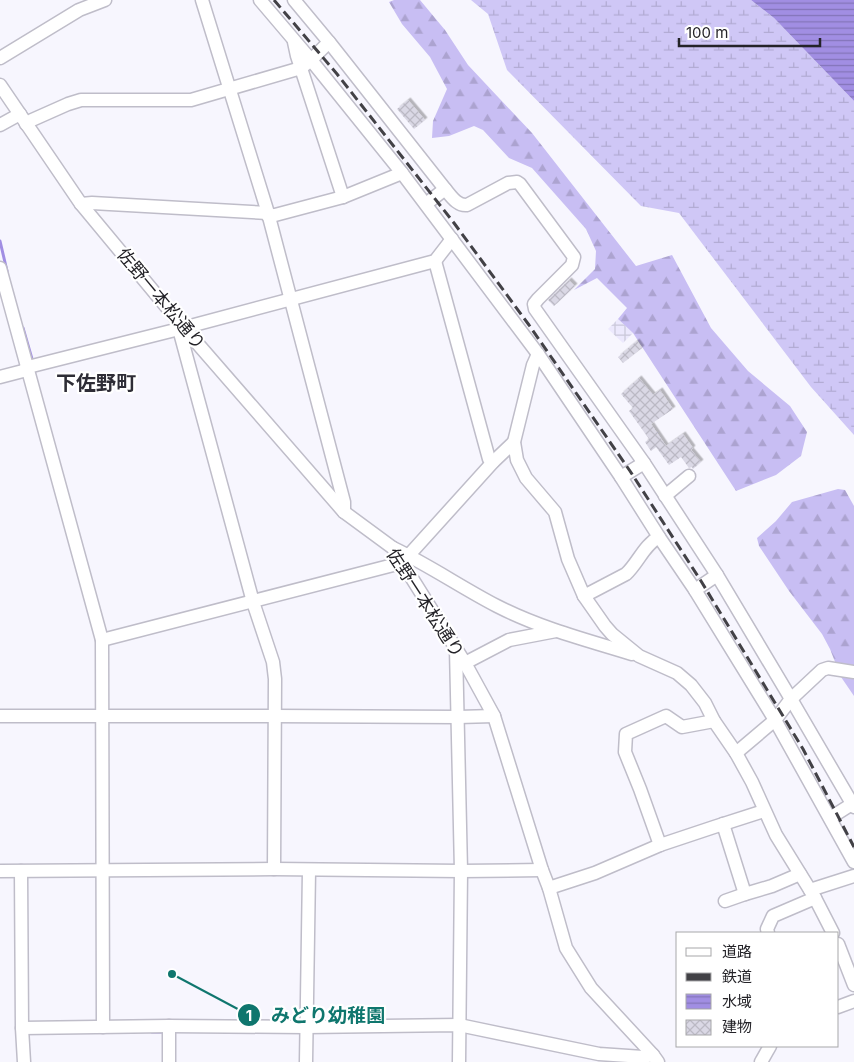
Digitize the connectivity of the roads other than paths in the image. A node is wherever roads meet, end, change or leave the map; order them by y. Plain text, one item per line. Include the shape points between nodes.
1 (105, 0) edge
2 (202, 0) edge
3 (260, 0) edge
4 (294, 0) edge
5 (330, 42) junction
6 (0, 58) edge
7 (306, 64) junction
8 (0, 85) edge
9 (230, 89) junction
10 (23, 119) junction
11 (0, 126) edge
12 (402, 173) junction
13 (445, 189) junction
14 (343, 196) junction
15 (81, 204) junction
16 (426, 204) junction
17 (268, 215) junction
18 (452, 238) junction
19 (435, 261) junction
20 (0, 268) edge
21 (291, 300) junction
22 (181, 329) junction
23 (538, 354) junction
24 (28, 367) junction
25 (0, 377) edge
26 (514, 442) junction
27 (493, 462) junction
28 (644, 464) junction
29 (689, 476) dead end
30 (621, 477) junction
31 (665, 496) junction
32 (344, 512) junction
33 (658, 537) junction
34 (405, 559) junction
35 (717, 575) junction
36 (695, 590) junction
37 (584, 596) junction
38 (253, 602) junction
39 (556, 631) junction
40 (102, 640) junction
41 (456, 649) junction
42 (639, 656) junction
43 (465, 663) junction
44 (854, 672) edge
45 (791, 699) junction
46 (0, 716) edge
47 (275, 716) junction
48 (494, 716) junction
49 (101, 717) junction
50 (458, 717) junction
51 (775, 720) junction
52 (714, 721) junction
53 (736, 753) junction
54 (853, 805) edge
55 (764, 811) junction
56 (830, 818) junction
57 (723, 824) junction
58 (660, 845) junction
59 (854, 862) edge
60 (274, 869) junction
61 (309, 870) junction
62 (542, 870) junction
63 (0, 871) edge
64 (21, 871) junction
65 (102, 871) junction
66 (461, 872) junction
67 (800, 874) junction
68 (854, 876) edge
69 (549, 888) junction
70 (745, 894) junction
71 (812, 894) junction
72 (725, 901) dead end
73 (768, 932) edge
74 (832, 932) edge
75 (839, 947) edge
76 (854, 985) edge
77 (854, 1001) edge
78 (839, 1007) edge
79 (459, 1025) junction
80 (169, 1026) junction
81 (103, 1027) junction
82 (306, 1027) junction
83 (22, 1028) junction
84 (769, 1047) edge
85 (656, 1058) edge
86 (24, 1062) edge
87 (169, 1062) edge
88 (306, 1062) edge
89 (460, 1062) edge
90 (761, 1062) edge

1 - 6 street via 79,10
2 - 9 street
3 - 7 street via 294,40
4 - 5 street
5 - 7 street
5 - 13 street
7 - 9 street
7 - 12 street
7 - 14 street
8 - 10 street, 佐野一本松通り
9 - 10 street via 185,101 81,100 32,120
9 - 17 street
10 - 11 street
10 - 15 street, 佐野一本松通り
12 - 14 street
12 - 16 street
13 - 16 street
13 - 28 street via 463,206 508,183 517,182 574,258 572,265 534,304 535,309
14 - 17 street
15 - 17 street
15 - 22 street, 佐野一本松通り
16 - 18 street
17 - 21 street
18 - 19 street
18 - 23 street
19 - 21 street
19 - 27 street via 489,459
20 - 24 street
21 - 22 street
21 - 32 street
22 - 24 street
22 - 32 street, 佐野一本松通り
22 - 38 street
23 - 26 street via 532,365
23 - 30 street
24 - 25 street
24 - 40 street
26 - 27 street
26 - 37 street via 520,468 555,512 568,558
27 - 34 street
28 - 30 street
28 - 31 street
29 - 31 street
30 - 33 street
31 - 35 street
32 - 34 street, 佐野一本松通り
33 - 36 street
33 - 37 street via 626,574
34 - 38 street
34 - 39 street via 497,606
34 - 41 street, 佐野一本松通り
35 - 36 street
35 - 45 street
36 - 51 street
37 - 42 street via 612,634
38 - 40 street
38 - 47 street via 273,662
39 - 42 street
39 - 43 street via 509,640
40 - 49 street
41 - 43 street, 佐野一本松通り
41 - 50 street
42 - 52 street via 676,673 691,685
43 - 48 street, 佐野一本松通り
44 - 45 street via 822,670
45 - 51 street
45 - 54 street
46 - 49 street
47 - 49 street
47 - 50 street
47 - 60 street
48 - 50 street
48 - 62 street, 佐野一本松通り
49 - 65 street
50 - 66 street
51 - 53 street
51 - 56 street
52 - 53 street
52 - 58 street via 682,727 666,716 626,734 624,752
53 - 55 street
54 - 56 street
55 - 57 street
55 - 67 street
56 - 59 street
57 - 58 street
57 - 70 street
58 - 69 street
60 - 61 street
60 - 65 street
61 - 66 street
61 - 82 street
62 - 66 street
62 - 69 street, 佐野一本松通り
63 - 64 street
64 - 65 street
64 - 83 street
65 - 81 street
66 - 79 street
67 - 70 street
67 - 71 street
68 - 71 street
69 - 85 street, 佐野一本松通り via 566,948 591,988
70 - 72 street
71 - 73 street via 773,916
71 - 74 street
75 - 76 street
77 - 78 street
79 - 82 street
79 - 85 street via 599,1054
79 - 89 street
80 - 81 street
80 - 82 street
80 - 87 street
81 - 83 street
82 - 88 street
83 - 86 street
84 - 90 street

